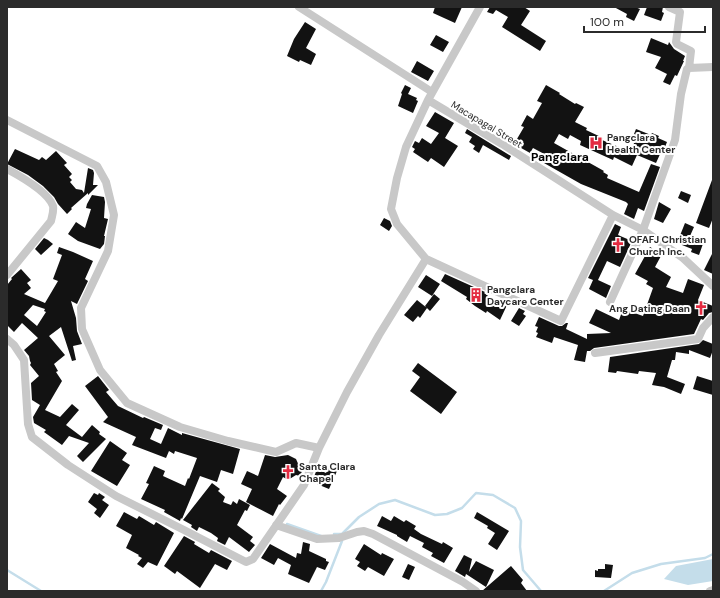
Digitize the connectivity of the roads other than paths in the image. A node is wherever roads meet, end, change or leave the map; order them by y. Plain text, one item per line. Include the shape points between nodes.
1 (299, 7) edge
2 (480, 7) edge
3 (669, 7) edge
4 (713, 67) edge
5 (689, 68) junction
6 (432, 92) junction
7 (428, 100) junction
8 (7, 120) edge
9 (7, 170) edge
10 (613, 216) junction
11 (643, 230) junction
12 (426, 259) junction
13 (7, 276) edge
14 (713, 286) edge
15 (610, 302) dead end
16 (713, 317) edge
17 (7, 339) edge
18 (595, 353) dead end
19 (319, 448) junction
20 (276, 524) junction
21 (713, 590) edge
22 (476, 591) edge
23 (710, 591) edge

1 - 6 street
2 - 6 street
3 - 5 street via 680,12 676,42 691,51
4 - 5 street
5 - 11 street via 681,94 675,140
6 - 7 street
7 - 10 street, Macapagal Street via 502,144
7 - 12 street via 406,147 391,209 397,224
8 - 19 street via 97,166 106,182 114,215 108,251 81,308 82,329 100,370 127,403 180,427 228,441 276,452 296,443
9 - 13 street via 40,190 50,200 53,212 51,221
10 - 11 street, Macapagal Street
10 - 12 street via 561,321
11 - 14 street, Macapagal Street via 678,254
11 - 15 street
12 - 19 street via 379,335
16 - 18 street via 703,328 698,339
17 - 20 street via 24,360 28,424 32,437 68,465 116,496 246,562 253,559
19 - 20 street via 304,484
20 - 22 street via 317,539 338,538 364,531 373,534
21 - 23 street

